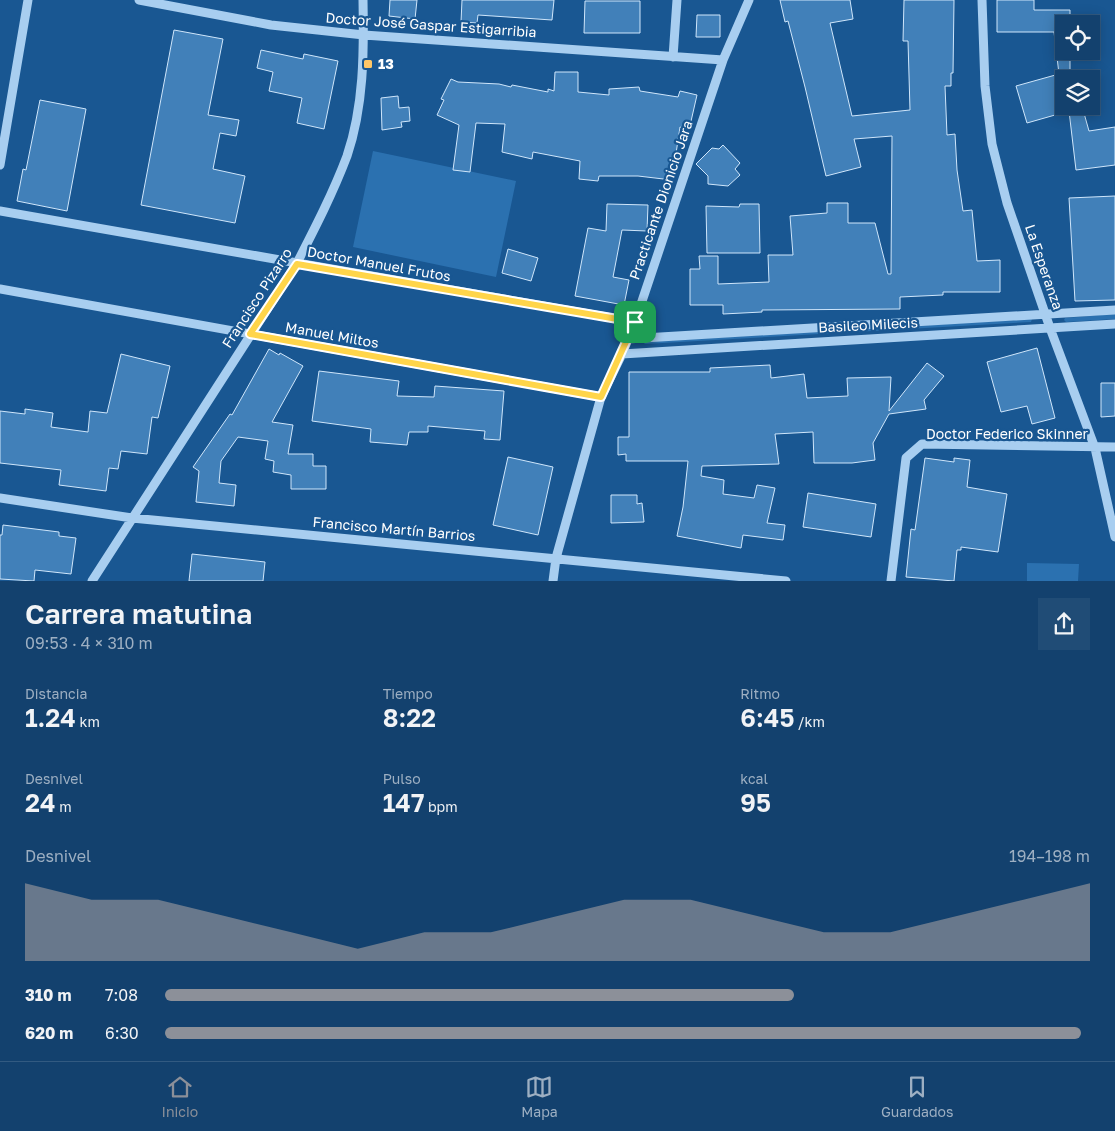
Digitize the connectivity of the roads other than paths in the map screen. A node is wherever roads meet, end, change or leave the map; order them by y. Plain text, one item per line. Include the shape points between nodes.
1 (28, 0) edge
2 (140, 0) edge
3 (363, 0) edge
4 (677, 0) edge
5 (749, 0) edge
6 (982, 0) edge
7 (364, 35) junction
8 (673, 57) junction
9 (723, 60) junction
10 (0, 165) edge
11 (0, 211) edge
12 (297, 264) junction
13 (0, 289) edge
14 (1115, 310) edge
15 (1046, 313) junction
16 (635, 322) junction
17 (1115, 324) edge
18 (1050, 328) junction
19 (250, 334) junction
20 (627, 339) junction
21 (622, 354) junction
22 (601, 397) junction
23 (1095, 448) junction
24 (1115, 448) edge
25 (0, 498) edge
26 (132, 518) junction
27 (1115, 537) edge
28 (556, 558) junction
29 (92, 581) edge
30 (553, 581) edge
31 (786, 581) edge
32 (891, 581) edge

1 - 10 street
2 - 7 street, Doctor José Gaspar Estigarribia via 271,25
3 - 7 street, Francisco Pizarro
4 - 8 street
5 - 9 street, Practicante Dionicio Jara
6 - 15 street, La Esperanza via 985,86 992,144 1007,203
7 - 8 street, Doctor José Gaspar Estigarribia
7 - 12 street, Francisco Pizarro via 358,109 347,154 326,208
8 - 9 street, Doctor José Gaspar Estigarribia
9 - 16 street, Practicante Dionicio Jara
11 - 12 street, Doctor Manuel Frutos
12 - 16 street, Doctor Manuel Frutos
12 - 19 street, Francisco Pizarro
13 - 19 street, Manuel Miltos
14 - 15 street
15 - 18 street, La Esperanza
15 - 20 street
16 - 20 street, Practicante Dionicio Jara
17 - 18 street, Basileo Milecis
18 - 21 street, Basileo Milecis
18 - 23 street, La Esperanza
19 - 22 street, Manuel Miltos
19 - 26 street, Francisco Pizarro
20 - 21 street, Practicante Dionicio Jara
21 - 22 street, Practicante Dionicio Jara
22 - 28 street, Practicante Dionicio Jara
23 - 24 street, Doctor Federico Skinner
23 - 27 street, La Esperanza
23 - 32 street, Doctor Federico Skinner via 922,444 906,458
25 - 26 street, Francisco Martín Barrios
26 - 28 street, Francisco Martín Barrios
26 - 29 street, Francisco Pizarro
28 - 30 street, Practicante Dionicio Jara
28 - 31 street, Francisco Martín Barrios

